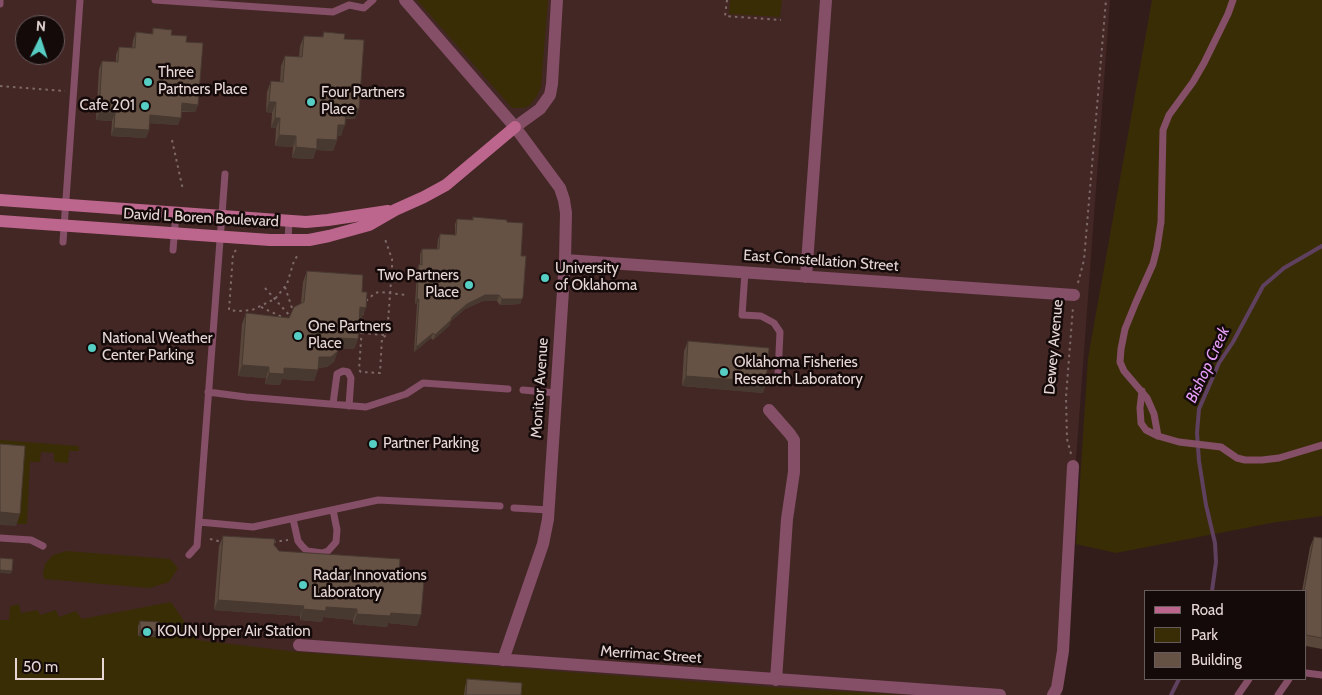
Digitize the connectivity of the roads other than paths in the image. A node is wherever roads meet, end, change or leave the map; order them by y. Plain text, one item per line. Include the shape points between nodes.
1 (0, 0) edge
2 (80, 0) edge
3 (155, 0) edge
4 (373, 0) edge
5 (405, 0) edge
6 (557, 0) edge
7 (826, 0) edge
8 (1233, 0) edge
9 (0, 4) edge
10 (515, 127) junction
11 (225, 174) dead end
12 (0, 200) edge
13 (65, 204) junction
14 (395, 210) junction
15 (176, 213) junction
16 (222, 217) junction
17 (0, 221) edge
18 (289, 221) junction
19 (64, 226) junction
20 (174, 234) junction
21 (220, 237) junction
22 (288, 240) junction
23 (62, 242) dead end
24 (173, 250) dead end
25 (565, 260) junction
26 (745, 272) junction
27 (806, 277) junction
28 (1074, 295) road end
29 (778, 376) dead end
30 (508, 389) dead end
31 (522, 390) dead end
32 (1142, 391) junction
33 (208, 392) junction
34 (556, 393) junction
35 (333, 404) junction
36 (349, 406) junction
37 (770, 410) dead end
38 (1158, 436) junction
39 (1322, 445) edge
40 (1073, 466) road end
41 (500, 506) dead end
42 (514, 508) dead end
43 (333, 510) junction
44 (549, 510) junction
45 (292, 519) junction
46 (199, 522) junction
47 (0, 538) edge
48 (42, 546) dead end
49 (189, 555) dead end
50 (299, 646) dead end
51 (503, 660) junction
52 (1307, 673) edge
53 (1322, 675) edge
54 (776, 680) junction
55 (1248, 680) edge
56 (1288, 680) edge
57 (956, 694) edge
58 (1000, 695) edge
59 (1053, 695) edge
60 (1238, 695) edge
61 (1278, 695) edge

1 - 9 lane
2 - 13 lane
3 - 4 lane via 333,12 349,5 364,8
5 - 10 street, Monitor Avenue
6 - 10 street via 550,94 540,109
7 - 27 street
8 - 32 lane via 1204,63 1169,115 1163,130 1158,248 1125,329 1119,356 1121,367
10 - 14 street, David L Boren Boulevard via 446,185
10 - 25 street, Monitor Avenue via 560,188 564,200
11 - 16 lane
12 - 13 street, David L Boren Boulevard
13 - 15 street, David L Boren Boulevard
13 - 19 lane
14 - 18 street, David L Boren Boulevard via 328,220
14 - 22 street, David L Boren Boulevard via 345,233 309,240
15 - 16 street, David L Boren Boulevard
15 - 20 lane
16 - 18 street, David L Boren Boulevard
16 - 21 lane
17 - 19 street, David L Boren Boulevard
18 - 22 lane
19 - 20 street, David L Boren Boulevard
19 - 23 lane
20 - 21 street, David L Boren Boulevard
20 - 24 lane
21 - 22 street, David L Boren Boulevard
21 - 33 lane
25 - 26 street, East Constellation Street
25 - 34 street, Monitor Avenue
26 - 27 street, East Constellation Street
26 - 29 lane via 742,315 760,316 774,323 780,332
27 - 28 street, East Constellation Street
30 - 36 lane via 424,383 406,394 366,407
31 - 34 lane
32 - 38 lane via 1154,414
32 - 38 lane via 1141,423 1146,430
33 - 35 lane
33 - 46 lane
34 - 44 street, Monitor Avenue
35 - 36 lane
35 - 36 lane via 338,374 343,371 348,372 351,378
37 - 54 street via 794,440
38 - 39 lane via 1221,447 1236,458 1262,460
40 - 59 street via 1063,651
41 - 43 lane via 384,500
42 - 44 lane
43 - 45 lane
43 - 45 lane via 336,542 322,553 307,551 302,546
44 - 51 street, Monitor Avenue via 544,544
45 - 46 lane via 253,527
46 - 49 lane via 197,546
47 - 48 lane via 32,540
50 - 51 street, Merrimac Street
51 - 54 street, Merrimac Street
52 - 53 lane
54 - 57 street, Merrimac Street
55 - 60 lane
56 - 61 lane
57 - 58 street, Merrimac Street

